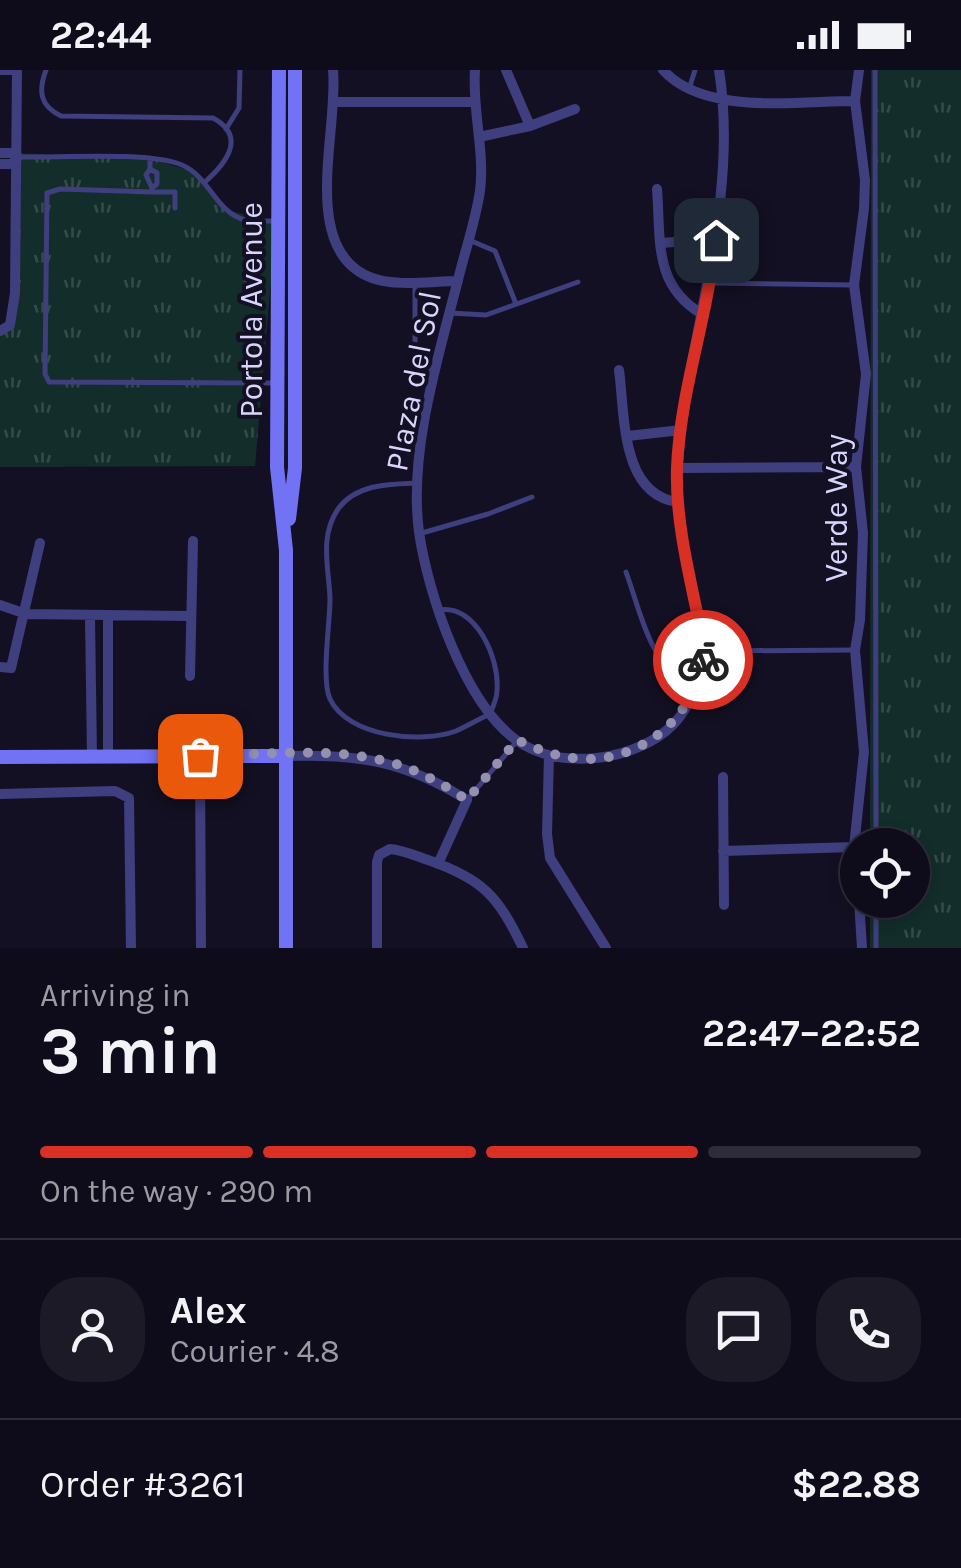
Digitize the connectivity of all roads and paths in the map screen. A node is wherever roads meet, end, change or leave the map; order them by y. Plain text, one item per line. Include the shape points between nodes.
1 (0, 70) edge
2 (18, 70) edge
3 (46, 70) edge
4 (240, 70) edge
5 (279, 70) edge
6 (295, 70) edge
7 (333, 70) edge
8 (475, 70) edge
9 (506, 70) edge
10 (663, 70) edge
11 (696, 70) edge
12 (719, 70) edge
13 (859, 70) edge
14 (876, 70) edge
15 (689, 88) junction
16 (722, 101) junction
17 (855, 101) junction
18 (334, 102) junction
19 (475, 102) junction
20 (575, 110) dead end
21 (530, 126) junction
22 (226, 128) junction
23 (478, 137) junction
24 (0, 153) edge
25 (18, 157) junction
26 (150, 158) junction
27 (0, 164) edge
28 (205, 182) junction
29 (657, 189) dead end
30 (152, 190) junction
31 (175, 208) dead end
32 (279, 221) junction
33 (469, 240) junction
34 (716, 240) junction
35 (661, 242) junction
36 (414, 281) junction
37 (458, 281) junction
38 (578, 282) dead end
39 (708, 283) junction
40 (854, 285) junction
41 (294, 299) junction
42 (516, 304) junction
43 (450, 313) junction
44 (702, 314) junction
45 (0, 331) edge
46 (436, 370) junction
47 (619, 370) dead end
48 (278, 383) junction
49 (681, 430) junction
50 (628, 436) junction
51 (856, 467) junction
52 (677, 468) junction
53 (417, 483) junction
54 (532, 497) dead end
55 (678, 502) junction
56 (419, 534) junction
57 (193, 542) dead end
58 (40, 543) dead end
59 (286, 550) junction
60 (626, 572) dead end
61 (0, 605) edge
62 (436, 611) junction
63 (26, 614) junction
64 (189, 616) junction
65 (90, 617) junction
66 (108, 617) junction
67 (855, 650) junction
68 (705, 652) junction
69 (108, 664) junction
70 (90, 665) junction
71 (0, 667) edge
72 (190, 676) dead end
73 (696, 692) junction
74 (490, 714) junction
75 (517, 740) junction
76 (548, 754) junction
77 (200, 756) junction
78 (286, 756) junction
79 (92, 757) junction
80 (108, 757) junction
81 (0, 758) edge
82 (723, 776) dead end
83 (0, 794) edge
84 (467, 800) junction
85 (856, 828) edge
86 (876, 828) edge
87 (840, 848) edge
88 (723, 850) junction
89 (438, 864) junction
90 (724, 906) dead end
91 (860, 918) edge
92 (876, 918) edge
93 (131, 948) edge
94 (200, 948) edge
95 (286, 948) edge
96 (377, 948) edge
97 (523, 948) edge
98 (606, 948) edge
99 (862, 948) edge
100 (876, 948) edge

1 - 2 street
2 - 25 street
3 - 22 lane via 44,104 61,116 213,118
4 - 22 lane via 239,108
5 - 32 main road, Portola Avenue
6 - 41 main road, Portola Avenue
7 - 18 street
8 - 19 street, Plaza del Sol
9 - 21 street
10 - 15 street
11 - 15 lane
12 - 16 street, Plaza del Sol
13 - 17 street, Verde Way
14 - 86 lane
15 - 16 street
16 - 17 street
16 - 34 street, Plaza del Sol
17 - 40 street, Verde Way via 864,209
18 - 19 street
18 - 36 street via 328,190 334,244 352,268 374,278
19 - 23 street, Plaza del Sol
20 - 21 street
21 - 23 street
22 - 28 lane via 229,157
23 - 33 street, Plaza del Sol via 480,188
24 - 25 street
25 - 26 lane
25 - 27 street
25 - 45 street via 15,293 10,325
26 - 28 lane via 178,163
26 - 30 lane via 146,175
28 - 32 lane via 225,210 246,220
29 - 35 street
30 - 31 lane via 175,192
30 - 48 lane via 48,192 48,382
32 - 41 main road via 286,226
32 - 48 main road, Portola Avenue
33 - 37 street, Plaza del Sol
33 - 42 lane via 495,251
34 - 35 street
34 - 39 street, Plaza del Sol
35 - 44 street via 668,283
36 - 37 street
36 - 46 lane via 415,356
37 - 43 street, Plaza del Sol
38 - 42 lane
39 - 40 lane
39 - 44 street, Plaza del Sol
40 - 51 street, Verde Way via 866,374
41 - 59 main road, Portola Avenue via 294,468
42 - 43 lane via 478,316
43 - 46 street, Plaza del Sol
44 - 49 street, Plaza del Sol
46 - 53 street, Plaza del Sol
47 - 50 street
48 - 59 main road, Portola Avenue via 277,467
49 - 50 street
49 - 52 street, Plaza del Sol
50 - 55 street via 645,485
51 - 52 street
51 - 67 street, Verde Way via 863,533
52 - 55 street, Plaza del Sol
53 - 56 street, Plaza del Sol
53 - 74 lane via 360,490 339,508 325,541 330,699 358,728 399,737 452,732
54 - 56 lane
55 - 68 street, Plaza del Sol
56 - 62 street, Plaza del Sol
57 - 64 street
58 - 63 street
59 - 78 main road, Portola Avenue
60 - 73 lane via 653,649 669,674
61 - 63 street
62 - 74 street, Plaza del Sol
62 - 74 lane via 467,614 476,627 498,690
63 - 65 street
63 - 71 street via 11,668
64 - 66 street
64 - 72 street
65 - 66 street
65 - 70 street
66 - 69 street
67 - 68 lane
67 - 85 street, Verde Way via 864,752
68 - 73 street, Plaza del Sol
69 - 70 street
69 - 80 street
70 - 79 street
73 - 76 street, Plaza del Sol via 667,730 627,751 587,760
74 - 75 street, Plaza del Sol
75 - 76 street, Plaza del Sol
75 - 84 lane
76 - 98 street via 550,858
77 - 78 main road
77 - 80 main road
77 - 94 street
78 - 84 street via 381,760
78 - 95 main road, Portola Avenue
79 - 80 main road
79 - 81 main road
82 - 88 street
83 - 93 street via 115,791 129,798
84 - 89 street
87 - 88 street
88 - 90 street
89 - 96 street via 384,851 377,862
89 - 97 street via 479,883
91 - 99 street
92 - 100 lane

